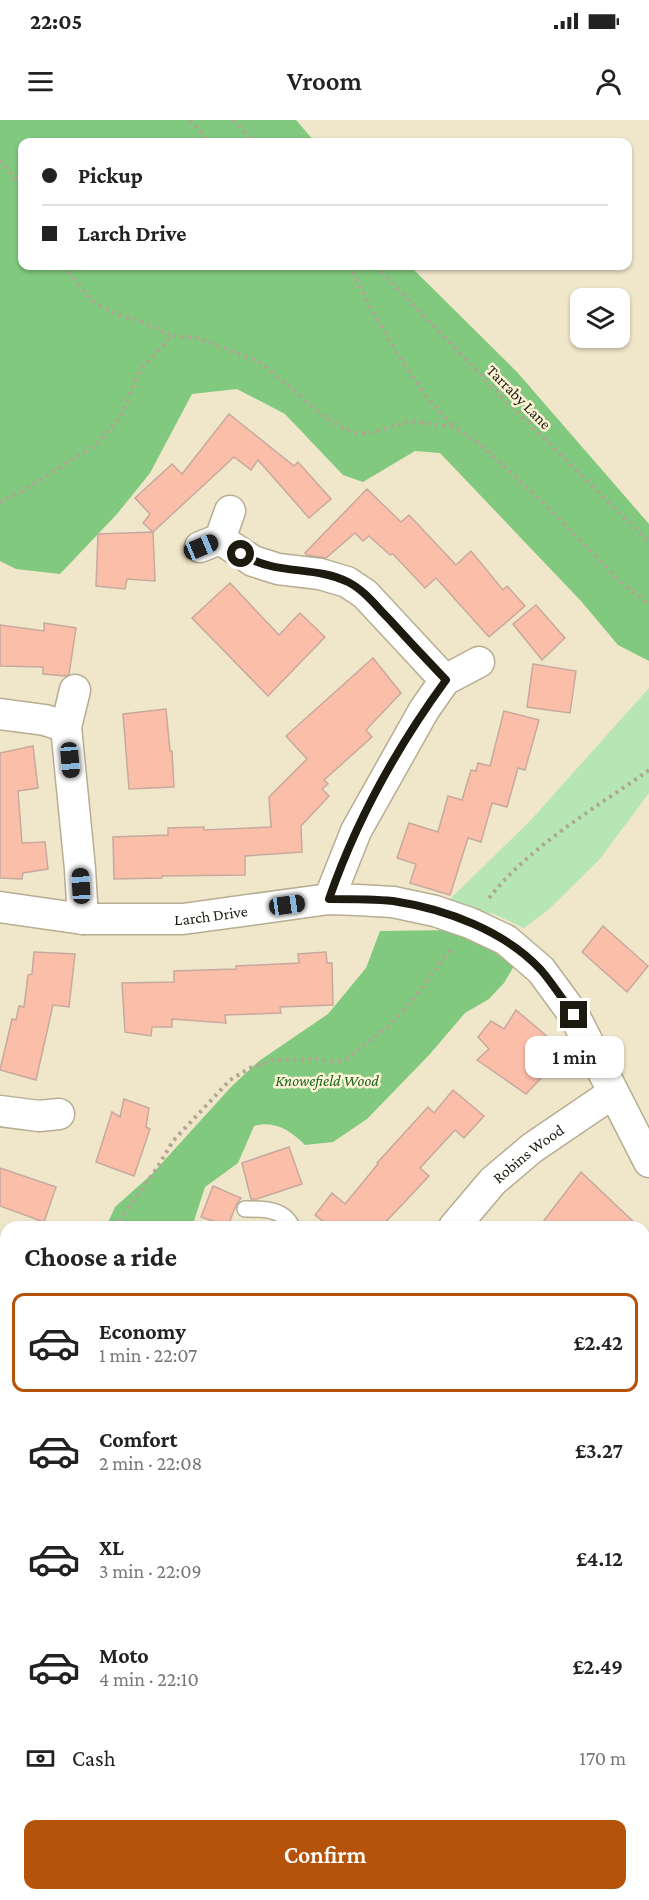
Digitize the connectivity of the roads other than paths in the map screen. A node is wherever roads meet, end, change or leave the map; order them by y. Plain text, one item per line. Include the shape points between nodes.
1 (217, 532) dead end
2 (479, 662) dead end
3 (446, 680) junction
4 (75, 690) dead end
5 (0, 714) edge
6 (66, 727) junction
7 (329, 899) junction
8 (0, 907) edge
9 (83, 919) junction
10 (613, 1093) junction
11 (0, 1111) edge
12 (59, 1114) dead end
13 (649, 1162) edge
14 (244, 1209) dead end
15 (289, 1221) edge
16 (459, 1221) edge

1 - 3 street via 253,561 347,582 365,594
2 - 3 street
3 - 7 street via 408,735 361,821
4 - 6 street
5 - 6 street
6 - 9 street
7 - 9 street, Larch Drive via 183,919
7 - 10 street, Larch Drive via 393,902 435,911 506,940 541,970 574,1015
8 - 9 street, Larch Drive
10 - 13 street, Larch Drive
10 - 16 street, Robins Wood via 532,1148 493,1181
11 - 12 street via 39,1116
14 - 15 lane via 272,1209

